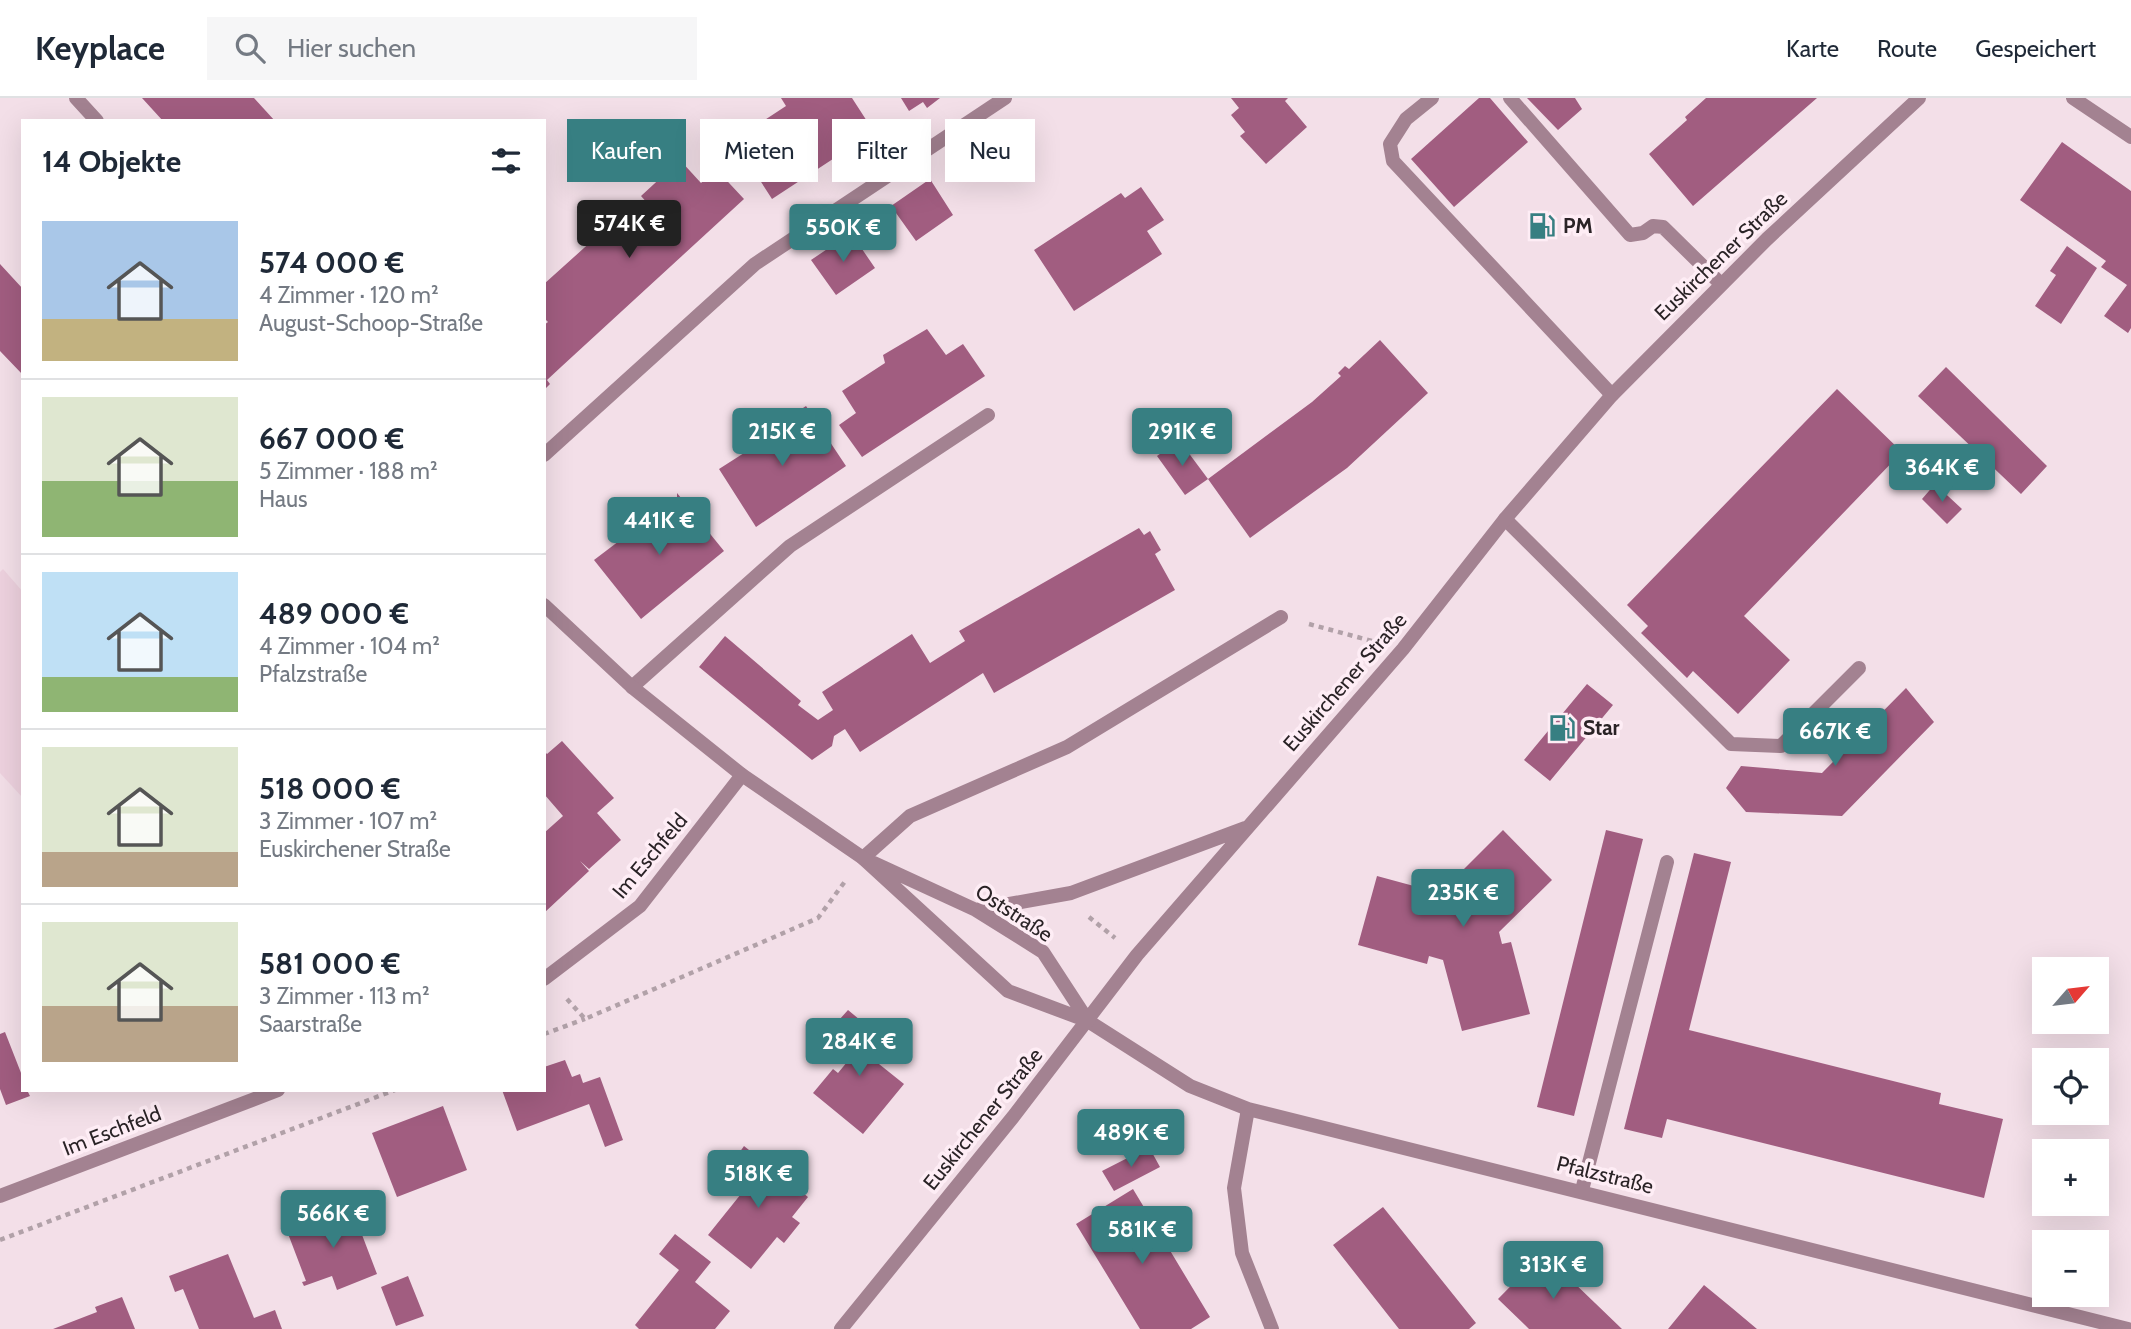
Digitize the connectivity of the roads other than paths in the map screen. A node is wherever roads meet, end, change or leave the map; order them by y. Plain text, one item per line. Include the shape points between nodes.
1 (76, 98) edge
2 (1005, 98) edge
3 (1432, 98) edge
4 (1510, 98) edge
5 (2073, 98) edge
6 (1915, 99) edge
7 (95, 119) edge
8 (2131, 137) edge
9 (1721, 284) junction
10 (1612, 394) junction
11 (988, 415) dead end
12 (546, 453) edge
13 (1505, 519) junction
14 (546, 607) edge
15 (1281, 617) road end
16 (1859, 668) dead end
17 (632, 687) junction
18 (742, 775) junction
19 (1247, 828) junction
20 (863, 858) junction
21 (1667, 862) dead end
22 (976, 910) junction
23 (546, 978) edge
24 (1088, 1021) junction
25 (273, 1092) edge
26 (1248, 1108) junction
27 (1582, 1191) junction
28 (0, 1196) edge
29 (841, 1329) edge
30 (1272, 1329) edge
31 (2128, 1329) edge

1 - 7 street
2 - 12 street via 755,264
3 - 10 street via 1406,119 1390,144 1393,161
4 - 9 street via 1630,235 1663,227
5 - 8 street
6 - 9 street, Euskirchener Straße
9 - 10 street, Euskirchener Straße
10 - 13 street, Euskirchener Straße
11 - 17 street via 790,546
13 - 16 street via 1731,744 1781,746
13 - 19 street, Euskirchener Straße via 1403,649
14 - 17 street, Oststraße
15 - 20 street via 1067,747 910,816
17 - 18 street, Oststraße
18 - 20 street, Oststraße
18 - 23 street, Im Eschfeld via 640,906
19 - 22 street via 1071,893
19 - 24 street, Euskirchener Straße via 1137,954
20 - 22 street, Oststraße
20 - 24 street, Oststraße via 1008,991
21 - 27 street
22 - 24 street, Oststraße via 1043,953
24 - 26 street, Pfalzstraße via 1190,1086
24 - 29 street, Euskirchener Straße
25 - 28 street, Im Eschfeld
26 - 27 street, Pfalzstraße
26 - 30 street via 1234,1188 1242,1253
27 - 31 street, Pfalzstraße

